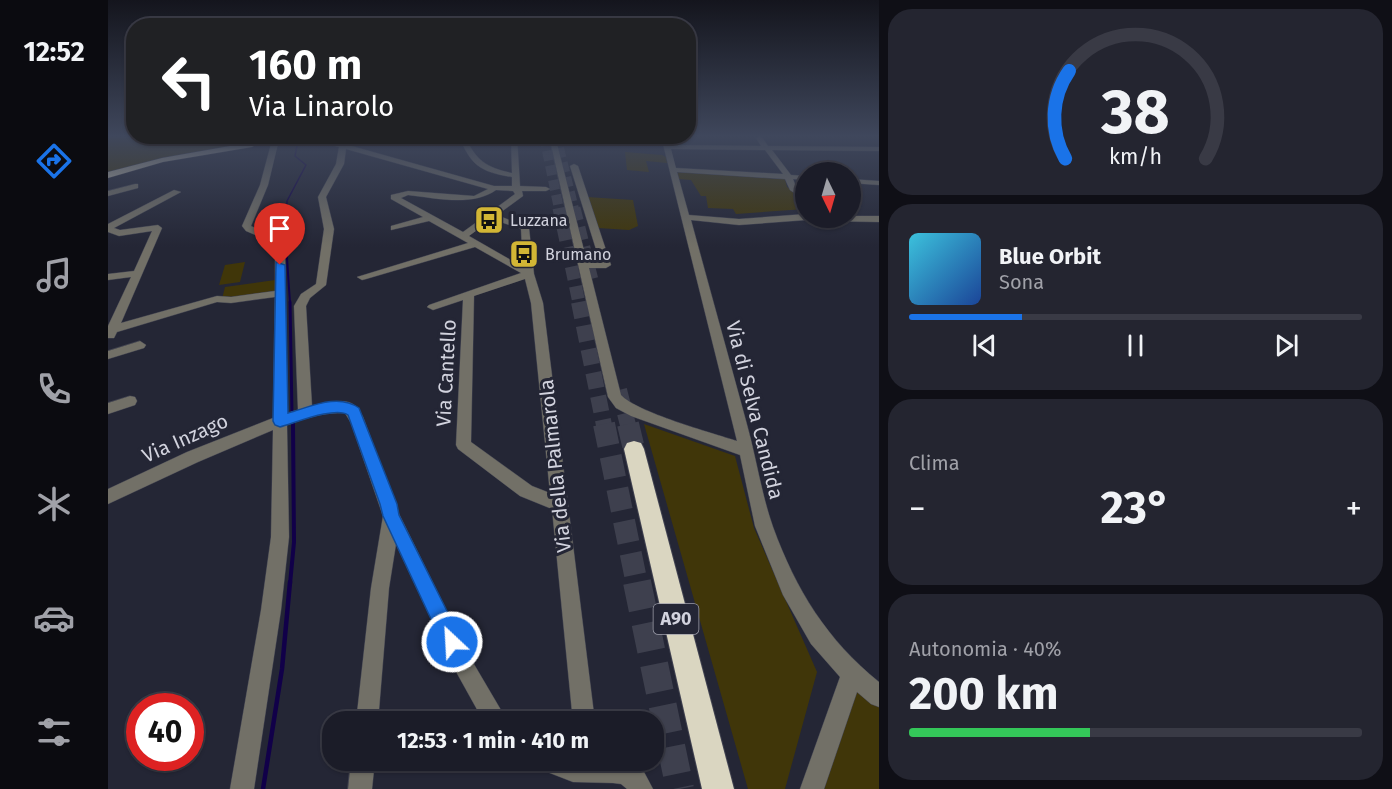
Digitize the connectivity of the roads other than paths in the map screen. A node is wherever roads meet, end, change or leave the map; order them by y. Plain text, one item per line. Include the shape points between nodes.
1 (265, 173) edge
2 (335, 173) edge
3 (441, 173) edge
4 (502, 173) edge
5 (516, 173) edge
6 (561, 173) edge
7 (576, 173) edge
8 (674, 173) edge
9 (720, 173) edge
10 (786, 173) edge
11 (516, 176) junction
12 (789, 177) junction
13 (795, 177) edge
14 (861, 182) edge
15 (879, 183) edge
16 (135, 186) dead end
17 (494, 188) junction
18 (516, 189) junction
19 (546, 189) dead end
20 (795, 190) edge
21 (177, 192) dead end
22 (108, 194) edge
23 (492, 216) junction
24 (685, 217) junction
25 (430, 218) junction
26 (795, 218) edge
27 (861, 219) edge
28 (879, 219) edge
29 (394, 228) dead end
30 (108, 229) edge
31 (462, 237) junction
32 (474, 244) junction
33 (583, 265) junction
34 (139, 273) junction
35 (529, 274) junction
36 (362, 277) dead end
37 (108, 278) edge
38 (280, 293) junction
39 (469, 296) junction
40 (433, 307) dead end
41 (109, 334) edge
42 (140, 345) dead end
43 (108, 355) edge
44 (129, 401) dead end
45 (108, 409) edge
46 (305, 414) junction
47 (280, 421) junction
48 (634, 449) tunnel mouth
49 (747, 451) junction
50 (108, 497) edge
51 (560, 505) junction
52 (391, 516) junction
53 (852, 674) junction
54 (879, 696) edge
55 (368, 711) edge
56 (491, 711) edge
57 (583, 711) edge
58 (362, 771) edge
59 (620, 771) edge
60 (639, 785) edge
61 (242, 789) edge
62 (360, 789) edge
63 (718, 789) edge
64 (812, 789) edge

1 - 38 street via 246,226 280,242
2 - 46 street via 322,197 329,229 321,285 305,296 300,306
3 - 17 street
4 - 11 street
5 - 11 street
6 - 33 street
7 - 33 street via 606,265
8 - 24 street, Via di Selva Candida
9 - 12 street
10 - 12 street
11 - 18 street
12 - 13 street
12 - 20 street
14 - 15 street
16 - 22 street
17 - 18 street
17 - 25 street via 474,198 408,193 394,197
18 - 19 street
18 - 23 street via 519,195
21 - 30 street
23 - 31 street
23 - 35 street, Via della Palmarola via 524,226
24 - 26 street via 739,222
24 - 49 street, Via di Selva Candida
25 - 29 street
25 - 31 street
27 - 28 street
30 - 34 street via 118,233 158,228
31 - 32 street
32 - 35 street
32 - 36 street
33 - 49 street via 617,401 646,416
34 - 37 street
34 - 41 street
35 - 39 street
35 - 51 street, Via della Palmarola via 537,303
38 - 41 street via 217,299
38 - 47 street
39 - 40 street
39 - 51 street, Via Cantello via 463,445 526,491
42 - 43 street
44 - 45 street
46 - 47 street, Via Inzago
46 - 52 street, Via Inzago via 338,406 354,412
47 - 50 street, Via Inzago
47 - 61 street via 278,555
48 - 63 highway, A90
49 - 53 street, Via di Selva Candida via 765,526 790,588 818,637
51 - 57 street, Via della Palmarola
52 - 55 street
52 - 56 street, Via Inzago via 461,661
53 - 54 street, Via di Selva Candida
53 - 64 street
58 - 62 street
59 - 60 street

